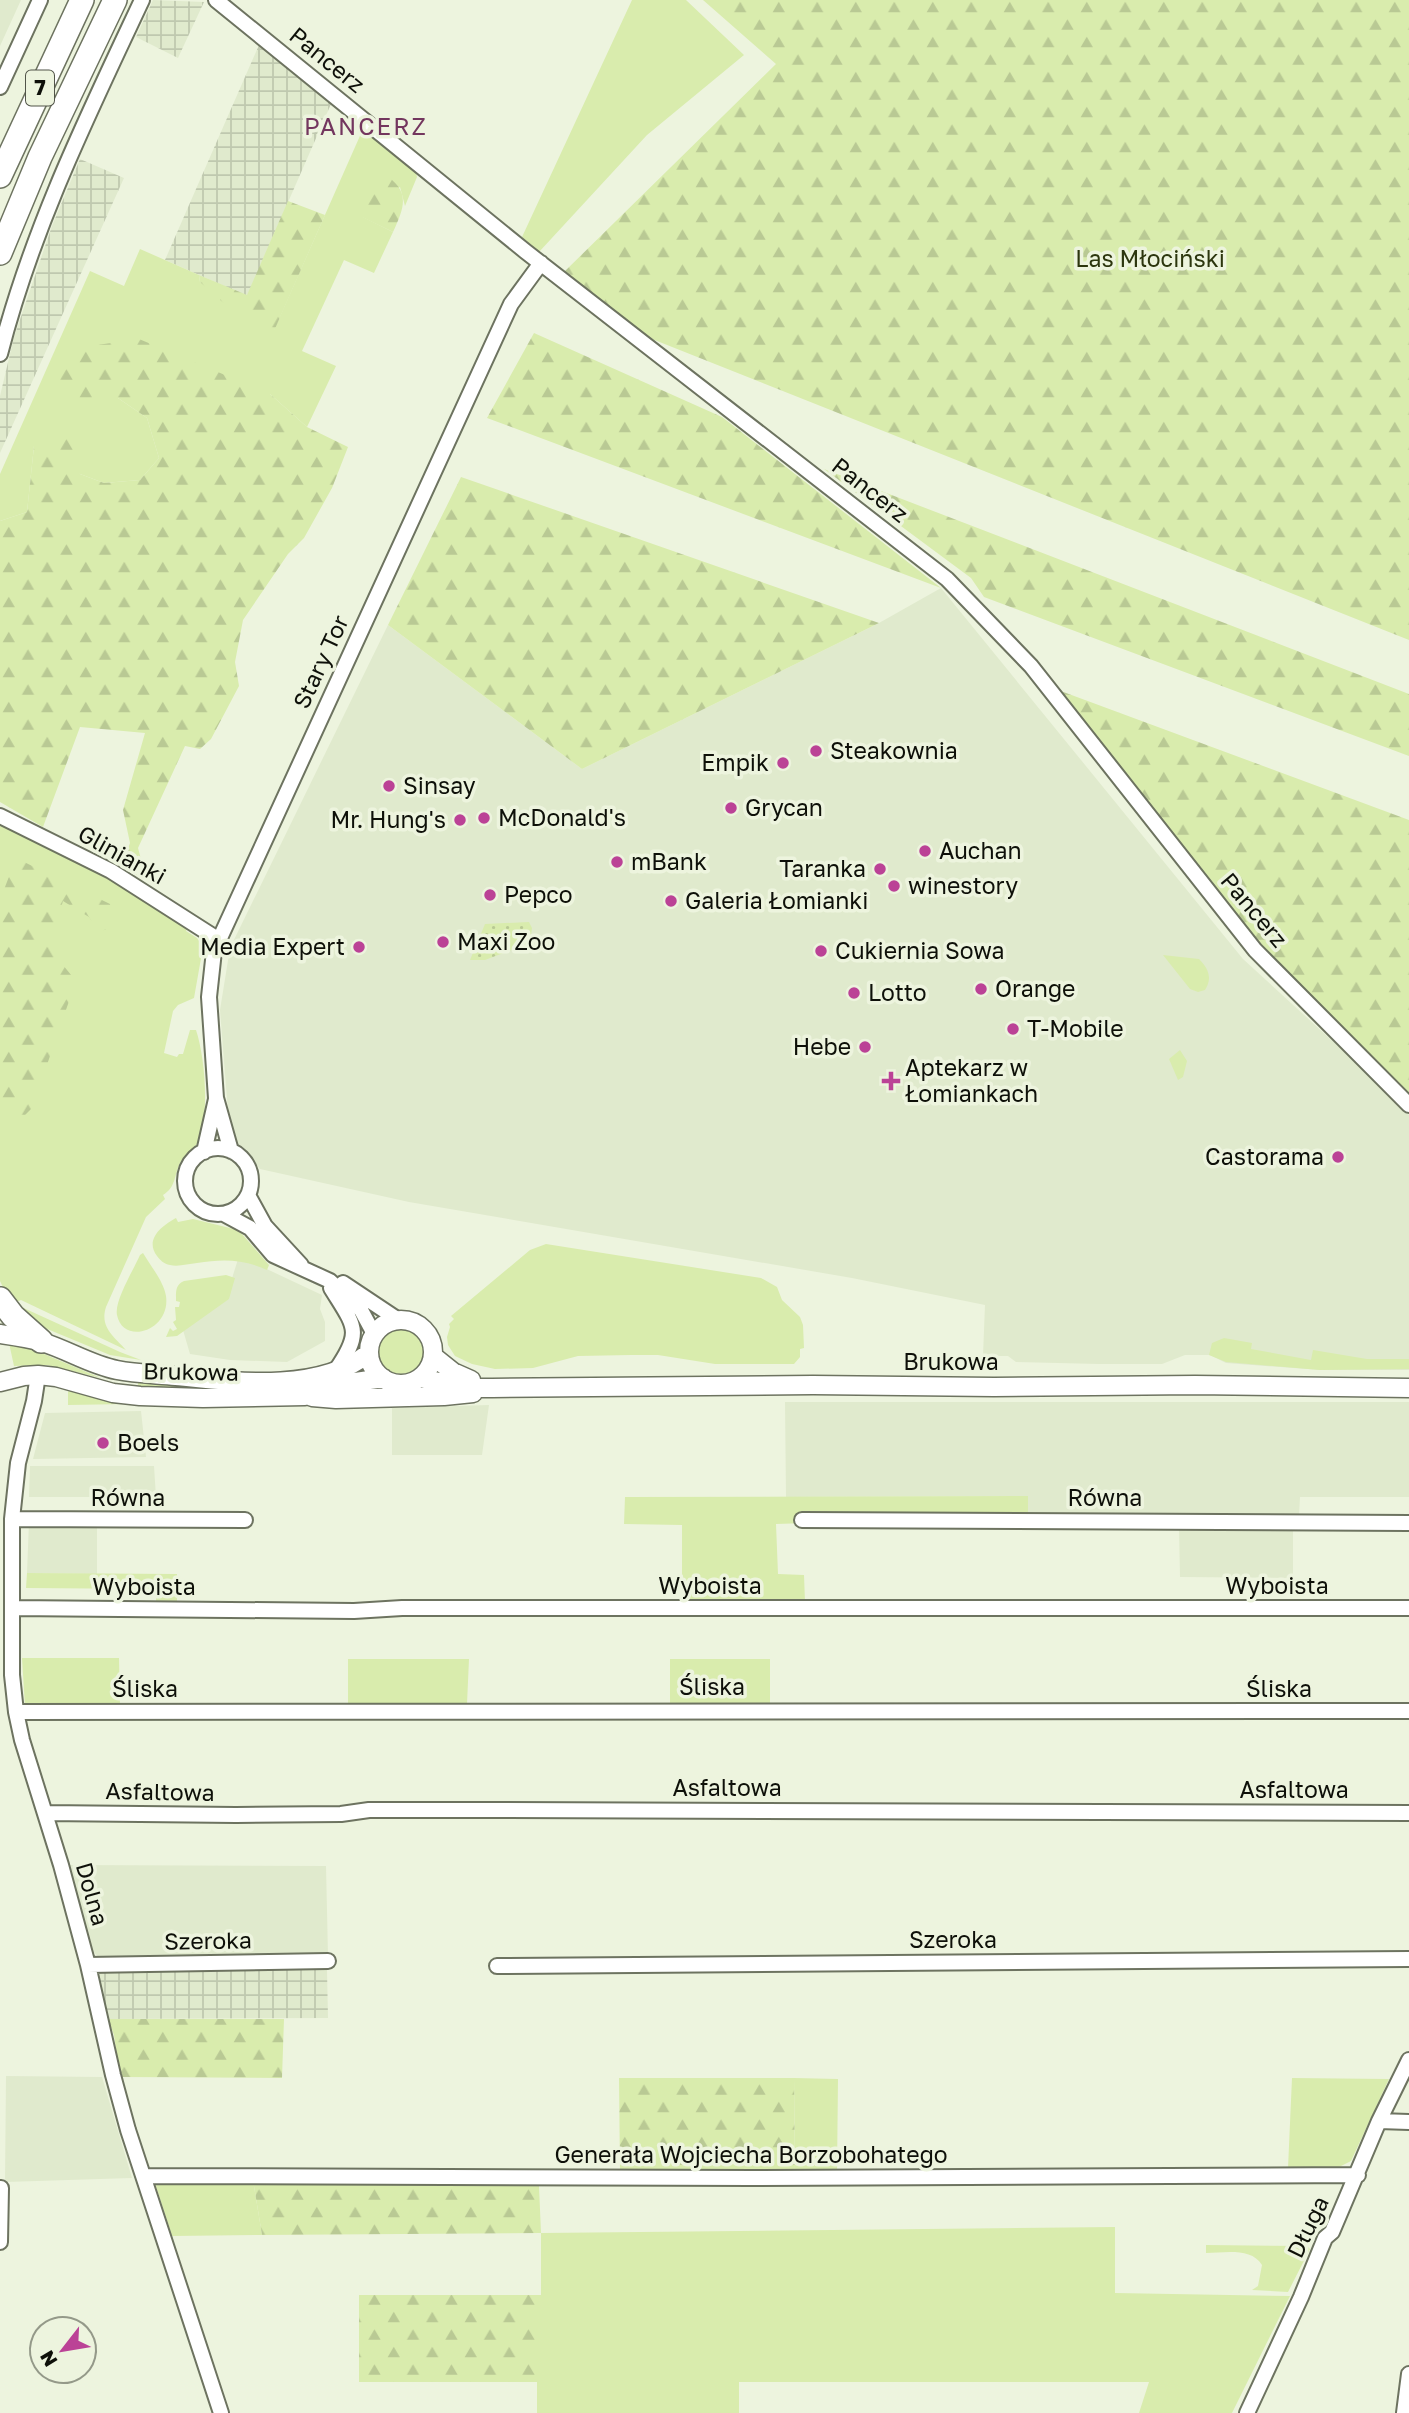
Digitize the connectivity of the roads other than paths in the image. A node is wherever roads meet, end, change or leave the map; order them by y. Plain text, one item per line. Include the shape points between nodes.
1 (40, 0) edge
2 (82, 0) edge
3 (115, 0) edge
4 (142, 0) edge
5 (216, 0) edge
6 (2, 77) edge
7 (0, 176) edge
8 (0, 253) edge
9 (541, 263) junction
10 (0, 354) edge
11 (0, 817) edge
12 (219, 940) junction
13 (216, 1098) junction
14 (1409, 1105) edge
15 (231, 1151) junction
16 (204, 1152) junction
17 (248, 1195) junction
18 (224, 1214) junction
19 (305, 1268) junction
20 (325, 1278) junction
21 (0, 1299) edge
22 (397, 1320) junction
23 (0, 1334) edge
24 (374, 1334) junction
25 (41, 1341) junction
26 (369, 1353) junction
27 (433, 1356) junction
28 (336, 1370) junction
29 (38, 1375) junction
30 (383, 1378) junction
31 (420, 1378) junction
32 (0, 1382) edge
33 (492, 1388) junction
34 (1409, 1388) edge
35 (305, 1396) junction
36 (12, 1519) junction
37 (245, 1520) dead end
38 (802, 1520) dead end
39 (1409, 1522) edge
40 (12, 1608) junction
41 (1409, 1608) edge
42 (1409, 1711) edge
43 (16, 1712) junction
44 (1409, 1813) edge
45 (45, 1814) junction
46 (1409, 1959) edge
47 (328, 1961) dead end
48 (88, 1965) junction
49 (497, 1966) dead end
50 (1409, 2060) edge
51 (1379, 2121) junction
52 (1409, 2122) edge
53 (1358, 2175) junction
54 (145, 2176) junction
55 (1, 2188) edge
56 (0, 2242) edge
57 (1409, 2371) edge
58 (221, 2413) edge
59 (1247, 2413) edge
60 (1404, 2413) edge

1 - 6 street
2 - 7 highway, 7
3 - 8 highway, 7 via 40,156
4 - 10 street via 37,232
5 - 9 street, Pancerz
9 - 12 street, Stary Tor via 511,304
9 - 14 street, Pancerz via 947,579 1031,666 1255,950
11 - 12 street, Glinianki via 111,872
12 - 13 street, Stary Tor via 209,997
13 - 15 street, Stary Tor
13 - 16 street, Stary Tor
15 - 16 street
15 - 17 street via 250,1171
16 - 18 street via 189,1165 187,1190 199,1208
17 - 18 street
17 - 19 street via 265,1226
18 - 19 street via 250,1228 273,1255
19 - 20 street
20 - 22 street via 349,1286
20 - 24 street via 349,1297
20 - 28 street via 354,1337 352,1348
21 - 25 highway
22 - 24 street
22 - 27 street via 422,1327 432,1342
23 - 25 street, Brukowa
24 - 26 street
25 - 28 street, Brukowa via 117,1370 208,1380 289,1381
26 - 28 street, Brukowa
26 - 30 street via 374,1370
27 - 31 street
27 - 33 street, Brukowa via 453,1372
29 - 32 street, Brukowa
29 - 35 street, Brukowa via 140,1396
29 - 36 street, Dolna via 18,1463
30 - 31 street via 404,1384
30 - 35 street, Brukowa
31 - 33 street, Brukowa
33 - 34 street, Brukowa
33 - 35 street via 444,1396
36 - 37 street, Równa
36 - 40 street, Dolna
38 - 39 street, Równa
40 - 41 street, Wyboista
40 - 43 street, Dolna
42 - 43 street, Śliska
43 - 45 street, Dolna
44 - 45 street, Asfaltowa via 369,1810 341,1814
45 - 48 street, Dolna
46 - 49 street, Szeroka
47 - 48 street, Szeroka
48 - 54 street, Dolna via 113,2075
50 - 51 street, Długa
51 - 52 street
51 - 53 street, Długa
53 - 54 street, Generała Wojciecha Borzobohatego
53 - 59 street, Długa
54 - 58 street, Dolna
55 - 56 street
57 - 60 street

